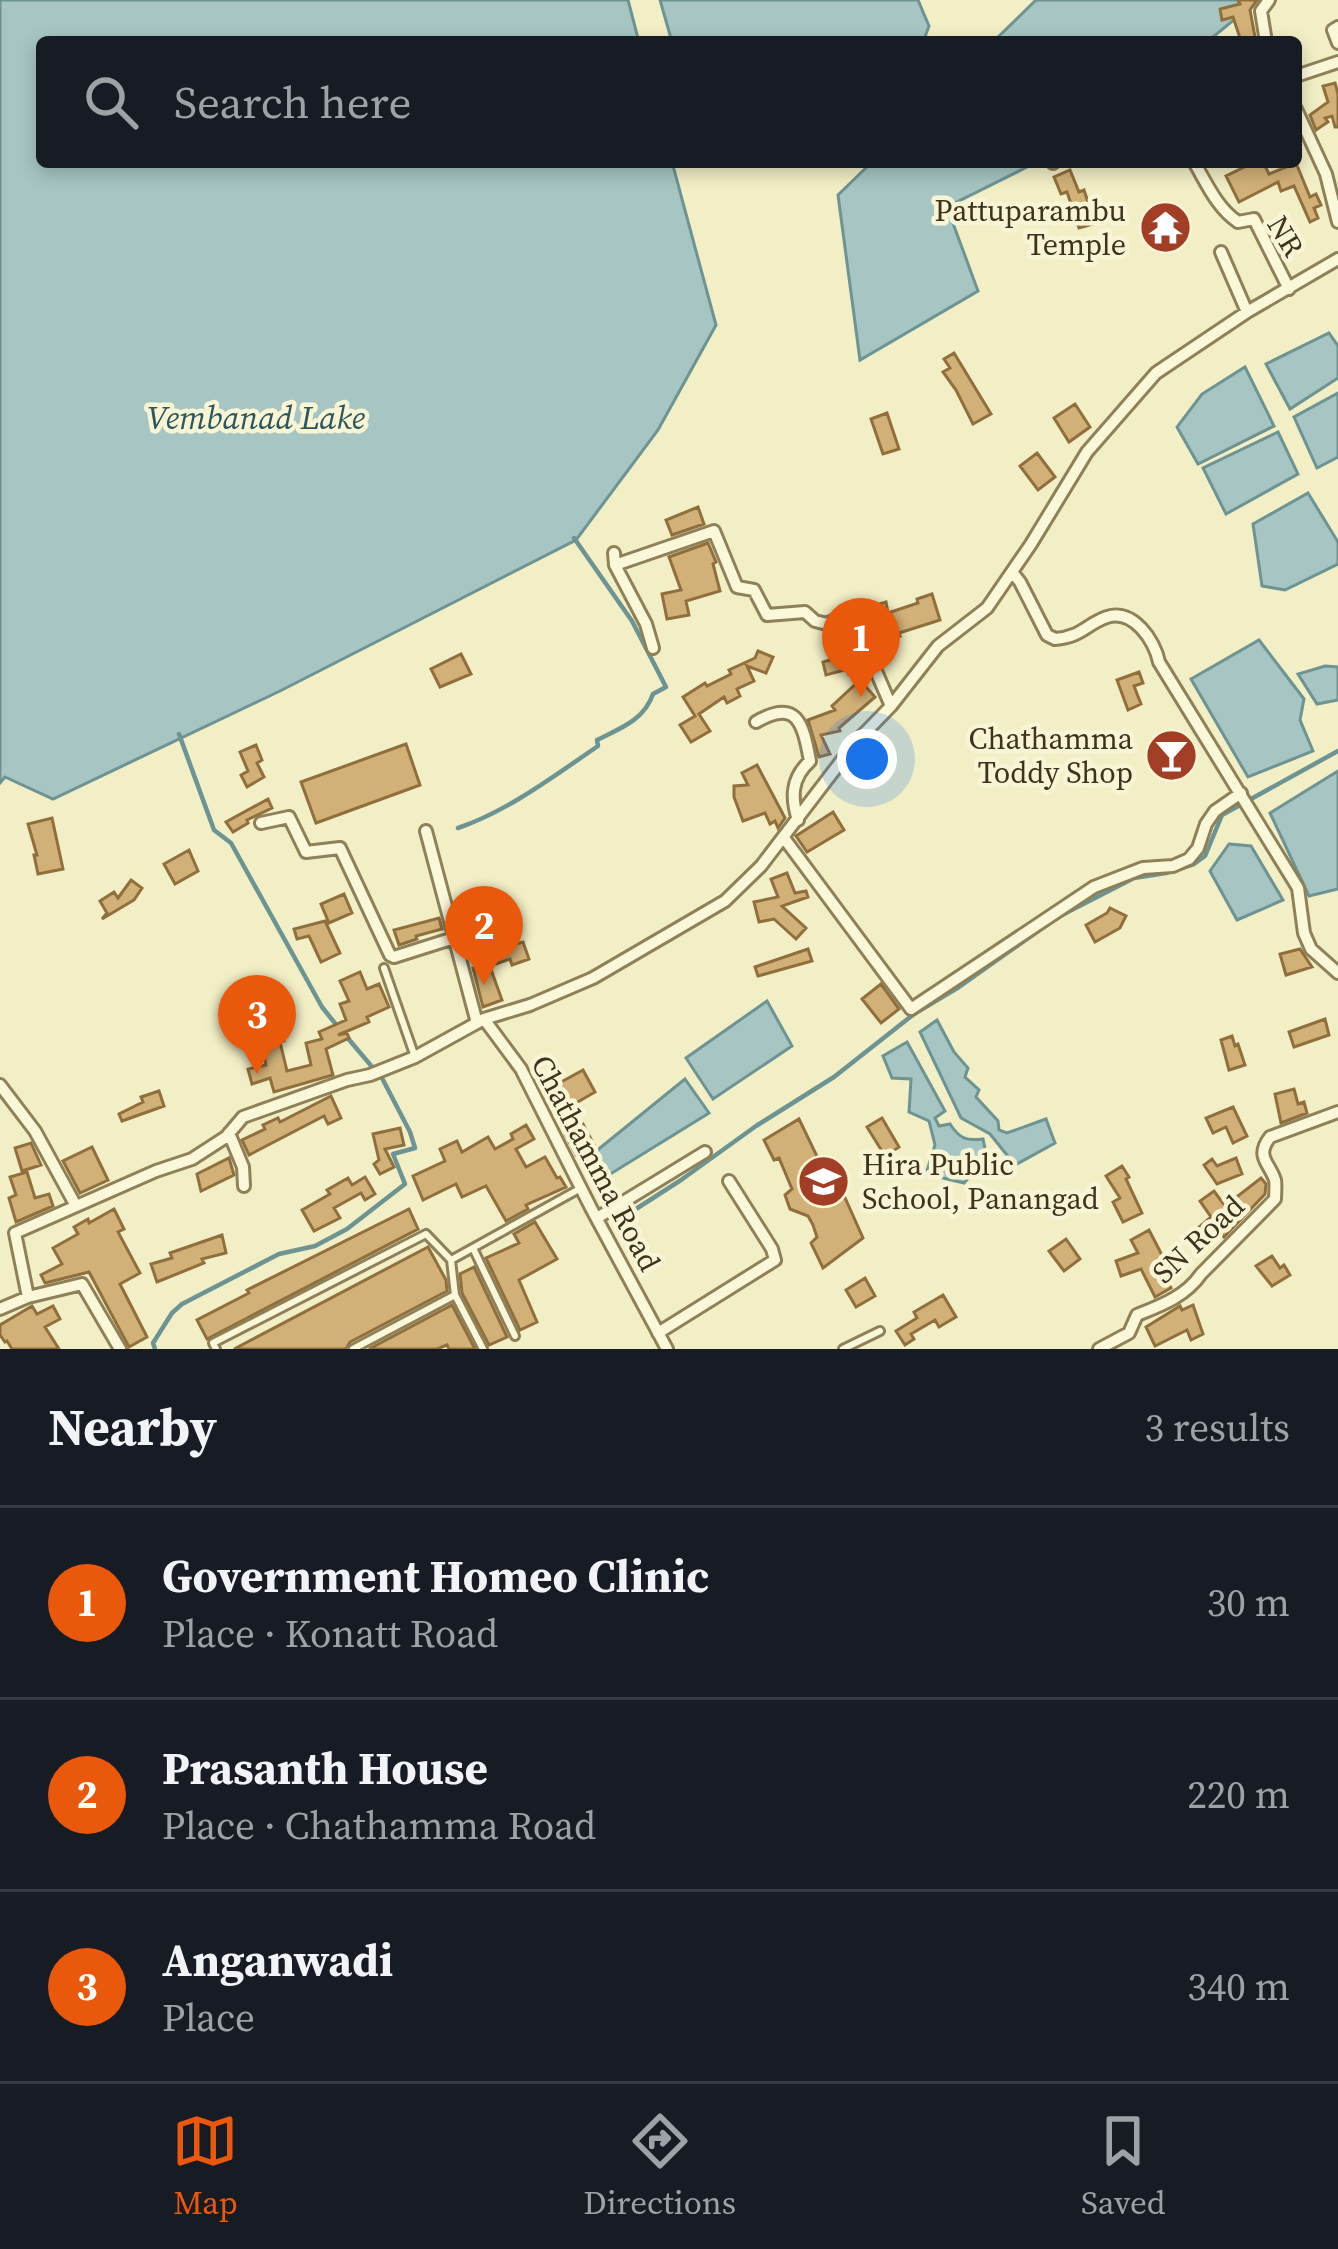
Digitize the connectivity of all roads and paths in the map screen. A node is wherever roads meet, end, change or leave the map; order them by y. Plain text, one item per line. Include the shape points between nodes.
1 (1269, 0) edge
2 (1338, 27) edge
3 (1266, 36) edge
4 (1338, 43) edge
5 (1338, 62) edge
6 (1302, 74) edge
7 (1302, 122) edge
8 (1197, 168) edge
9 (1338, 223) edge
10 (1221, 252) dead end
11 (1338, 260) edge
12 (1289, 290) junction
13 (1247, 313) junction
14 (1012, 572) junction
15 (653, 648) dead end
16 (891, 706) junction
17 (756, 722) dead end
18 (1241, 794) junction
19 (798, 820) junction
20 (261, 824) dead end
21 (426, 831) dead end
22 (784, 838) junction
23 (454, 938) junction
24 (384, 968) dead end
25 (1338, 973) edge
26 (481, 1021) junction
27 (415, 1057) junction
28 (0, 1085) edge
29 (1338, 1112) edge
30 (229, 1133) junction
31 (705, 1152) dead end
32 (729, 1181) dead end
33 (244, 1186) dead end
34 (581, 1188) junction
35 (76, 1206) junction
36 (597, 1218) junction
37 (473, 1248) junction
38 (451, 1260) junction
39 (454, 1295) junction
40 (1144, 1295) dead end
41 (28, 1297) junction
42 (0, 1309) edge
43 (1152, 1309) junction
44 (880, 1331) dead end
45 (658, 1333) junction
46 (515, 1336) dead end
47 (120, 1349) edge
48 (216, 1349) edge
49 (353, 1349) edge
50 (483, 1349) edge
51 (667, 1349) edge
52 (843, 1349) edge
53 (1100, 1349) edge

1 - 3 street via 1261,11
2 - 4 street
5 - 6 street
7 - 9 street
8 - 12 street, NR via 1231,217 1254,219
10 - 13 street
11 - 12 street
12 - 13 street
13 - 14 street via 1156,373 1087,452
14 - 16 street
14 - 18 street via 1055,639 1110,615 1148,634
15 - 16 street via 614,559 714,530 737,586 754,590 767,615 805,612 827,624 853,618
16 - 19 street
17 - 19 street via 786,711 805,737 810,761 791,797
18 - 22 street via 1216,811 1189,859 1094,887 911,1009
18 - 25 street via 1298,889 1311,949
19 - 22 street
20 - 23 street via 290,817 306,852 340,848 389,955
21 - 23 street
22 - 26 street via 725,902 696,920 593,978
23 - 26 street
24 - 27 lane
26 - 27 street
26 - 34 street, Chathamma Road via 521,1069
27 - 30 street via 243,1117
28 - 35 street
29 - 43 street, SN Road via 1270,1137 1264,1162 1275,1199 1193,1285
30 - 33 street
30 - 35 street via 192,1159
31 - 36 street
32 - 45 street via 775,1260
34 - 36 street, Chathamma Road
34 - 37 lane
35 - 41 street via 15,1232
36 - 45 street, Chathamma Road
37 - 38 lane
37 - 46 lane
38 - 39 lane
38 - 48 lane via 426,1234 212,1343
39 - 49 lane
39 - 50 lane
40 - 43 street
41 - 42 street
41 - 47 street via 82,1284
43 - 53 street, SN Road
44 - 52 lane
45 - 51 street, Chathamma Road

